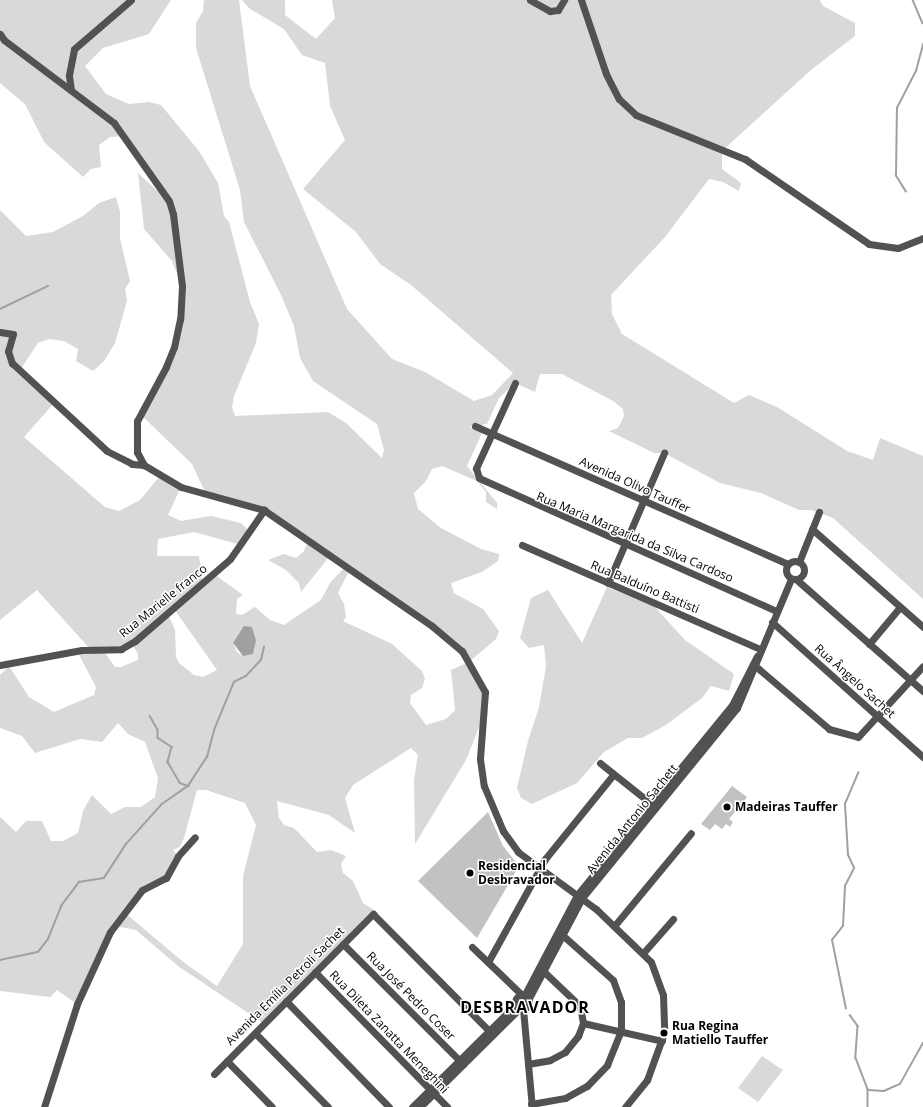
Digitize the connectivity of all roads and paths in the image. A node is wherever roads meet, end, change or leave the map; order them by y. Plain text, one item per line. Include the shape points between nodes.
1 (131, 0) edge
2 (530, 0) edge
3 (564, 0) edge
4 (581, 0) edge
5 (0, 34) edge
6 (71, 90) junction
7 (923, 238) edge
8 (0, 332) edge
9 (515, 383) dead end
10 (475, 426) dead end
11 (491, 434) junction
12 (664, 453) dead end
13 (144, 466) junction
14 (644, 501) junction
15 (264, 510) junction
16 (819, 512) dead end
17 (812, 529) junction
18 (522, 545) dead end
19 (624, 545) junction
20 (799, 562) junction
21 (788, 564) junction
22 (794, 579) junction
23 (608, 583) junction
24 (900, 607) junction
25 (777, 611) junction
26 (772, 622) junction
27 (923, 627) edge
28 (869, 644) junction
29 (760, 648) junction
30 (754, 664) junction
31 (0, 665) edge
32 (923, 666) edge
33 (910, 680) junction
34 (923, 691) edge
35 (878, 717) junction
36 (923, 756) edge
37 (600, 763) dead end
38 (613, 775) junction
39 (654, 806) junction
40 (691, 833) dead end
41 (195, 837) dead end
42 (538, 869) junction
43 (579, 897) junction
44 (672, 919) dead end
45 (615, 925) junction
46 (560, 933) junction
47 (343, 944) junction
48 (472, 947) dead end
49 (644, 952) junction
50 (488, 962) junction
51 (541, 969) junction
52 (315, 972) junction
53 (510, 986) junction
54 (525, 997) junction
55 (286, 1001) junction
56 (518, 1006) junction
57 (583, 1023) junction
58 (621, 1031) junction
59 (255, 1033) junction
60 (491, 1033) junction
61 (662, 1041) junction
62 (227, 1061) junction
63 (461, 1062) junction
64 (528, 1064) junction
65 (214, 1074) dead end
66 (432, 1091) junction
67 (532, 1105) edge
68 (44, 1107) edge
69 (272, 1107) edge
70 (328, 1107) edge
71 (389, 1107) edge
72 (412, 1107) edge
73 (420, 1107) edge
74 (447, 1107) edge
75 (625, 1107) edge

1 - 6 street via 74,49 68,75
2 - 3 street via 550,11 558,10
4 - 7 street via 606,74 619,99 636,116 745,159 869,244 898,248
5 - 6 street via 4,40
6 - 13 street via 114,123 169,201 176,227 182,286 180,319 174,347 166,367 137,421 137,452
8 - 13 street via 14,334 8,351 12,363 107,451 132,464
9 - 11 street
10 - 11 street, Avenida Olivo Tauffer
11 - 14 street, Avenida Olivo Tauffer
11 - 19 street, Rua Maria Margarida da Silva Cardoso via 476,468 479,478 485,484
12 - 14 street
13 - 15 street via 181,487
14 - 19 street
14 - 21 street, Avenida Olivo Tauffer
15 - 31 street, Rua Marielle franco via 230,559 135,641 121,649 82,650
15 - 42 street via 432,626 462,651 485,692 480,759 484,786 493,812 518,852
16 - 17 street
17 - 20 street
17 - 24 street
18 - 23 street, Rua Balduíno Battisti
19 - 23 street
19 - 25 street, Rua Maria Margarida da Silva Cardoso
20 - 21 street
20 - 22 street, Avenida Antonio Sachett via 804,571
21 - 22 street via 785,571
22 - 25 street, Avenida Antonio Sachett
22 - 28 street
23 - 29 street, Rua Balduíno Battisti
24 - 27 street
24 - 28 street
25 - 26 street, Avenida Antonio Sachett
26 - 29 street, Avenida Antonio Sachett
26 - 35 street, Rua Ângelo Sachet
28 - 33 street
29 - 30 street, Avenida Antonio Sachett
30 - 35 street via 829,729 861,737
30 - 39 street, Avenida Antonio Sachett via 732,705 712,734
32 - 33 street
33 - 34 street
33 - 35 street
35 - 36 street, Rua Ângelo Sachet
37 - 38 street
38 - 39 street
38 - 42 street
39 - 43 street, Avenida Antonio Sachett
40 - 45 street
41 - 68 street via 178,856 166,878 142,890 110,932 74,1011
42 - 43 street
42 - 50 street
43 - 45 street
43 - 46 street, Avenida Antonio Sachett
44 - 49 street
45 - 49 street
46 - 51 street, Avenida Antonio Sachett
46 - 58 street via 613,980 621,1002
47 - 52 street, Avenida Emília Petroli Sachet
47 - 60 street, Avenida Emília Petroli Sachet via 373,914
47 - 63 street, Rua José Pedro Coser
48 - 50 street
49 - 61 street via 658,975 663,995
50 - 53 street
51 - 54 street, Avenida Antonio Sachett
51 - 57 street via 580,1006
52 - 55 street, Avenida Emília Petroli Sachet
52 - 66 street, Rua Dileta Zanatta Meneghini
53 - 54 street
53 - 56 street
54 - 56 street
54 - 56 street, Avenida Antonio Sachett via 527,1007
55 - 59 street, Avenida Emília Petroli Sachet
55 - 71 street
56 - 60 street
56 - 64 street
57 - 58 street
57 - 64 street via 578,1036 566,1052 550,1060
58 - 61 street
58 - 67 street via 607,1065 587,1086 565,1098
59 - 62 street, Avenida Emília Petroli Sachet
59 - 70 street
60 - 63 street
61 - 75 street via 648,1080
62 - 65 street, Avenida Emília Petroli Sachet
62 - 69 street
63 - 66 street
64 - 67 street
66 - 72 street
66 - 73 street
66 - 74 street, Rua Dileta Zanatta Meneghini

